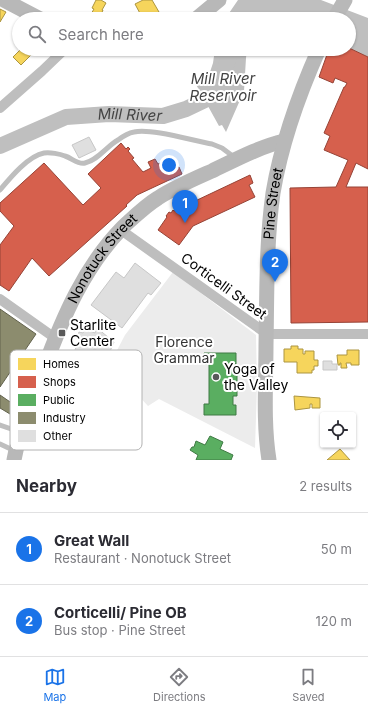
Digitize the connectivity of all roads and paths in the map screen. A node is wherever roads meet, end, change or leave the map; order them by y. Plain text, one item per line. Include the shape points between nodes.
1 (4, 0) edge
2 (219, 0) edge
3 (27, 12) edge
4 (204, 12) edge
5 (58, 56) edge
6 (316, 56) edge
7 (0, 108) edge
8 (284, 141) junction
9 (236, 159) junction
10 (0, 190) edge
11 (121, 230) junction
12 (0, 299) edge
13 (266, 334) junction
14 (368, 334) edge
15 (55, 338) junction
16 (50, 350) edge
17 (0, 425) edge
18 (10, 428) edge
19 (0, 444) edge
20 (15, 456) edge
21 (269, 460) edge

1 - 3 main road
2 - 4 main road
5 - 7 street
6 - 8 main road, Pine Street
8 - 9 main road, Nonotuck Street
8 - 13 main road, Pine Street via 269,228
9 - 10 lane via 212,144 149,131 134,132 115,141 85,163 52,153 40,154 24,165
9 - 11 main road, Nonotuck Street via 158,198 142,209
11 - 13 street, Corticelli Street
11 - 15 main road, Nonotuck Street via 92,264 77,289
12 - 15 street
13 - 14 street, Corticelli Street
13 - 21 main road, Pine Street via 265,428
15 - 16 main road, Nonotuck Street
17 - 18 lane
19 - 20 lane

